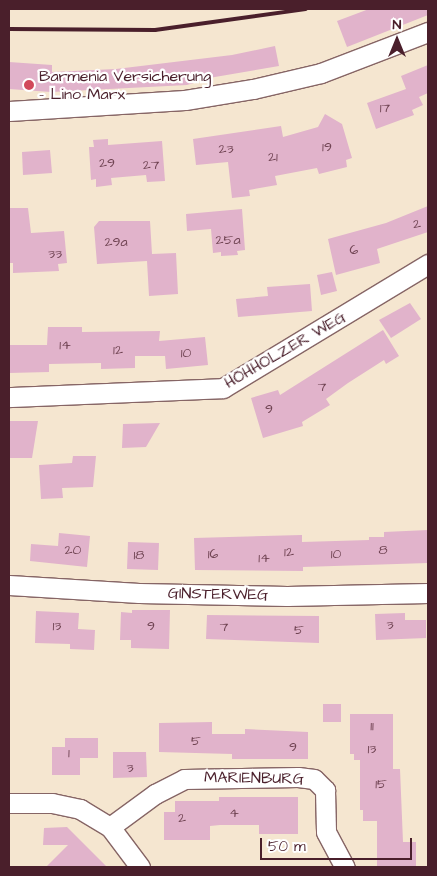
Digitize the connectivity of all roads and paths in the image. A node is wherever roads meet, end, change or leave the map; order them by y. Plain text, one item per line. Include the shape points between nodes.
1 (428, 32) edge
2 (9, 111) edge
3 (428, 264) edge
4 (9, 397) edge
5 (9, 585) edge
6 (428, 593) edge
7 (9, 803) edge
8 (110, 827) junction
9 (140, 867) edge
10 (345, 867) edge

1 - 2 street via 321,73 253,89 185,100
3 - 4 street, HÖHHOLZER WEG via 223,388
5 - 6 street, GINSTERWEG via 287,596
7 - 8 street via 67,804
8 - 9 street
8 - 10 street, MARIENBURG via 155,794 184,779 314,779 325,790 326,832

